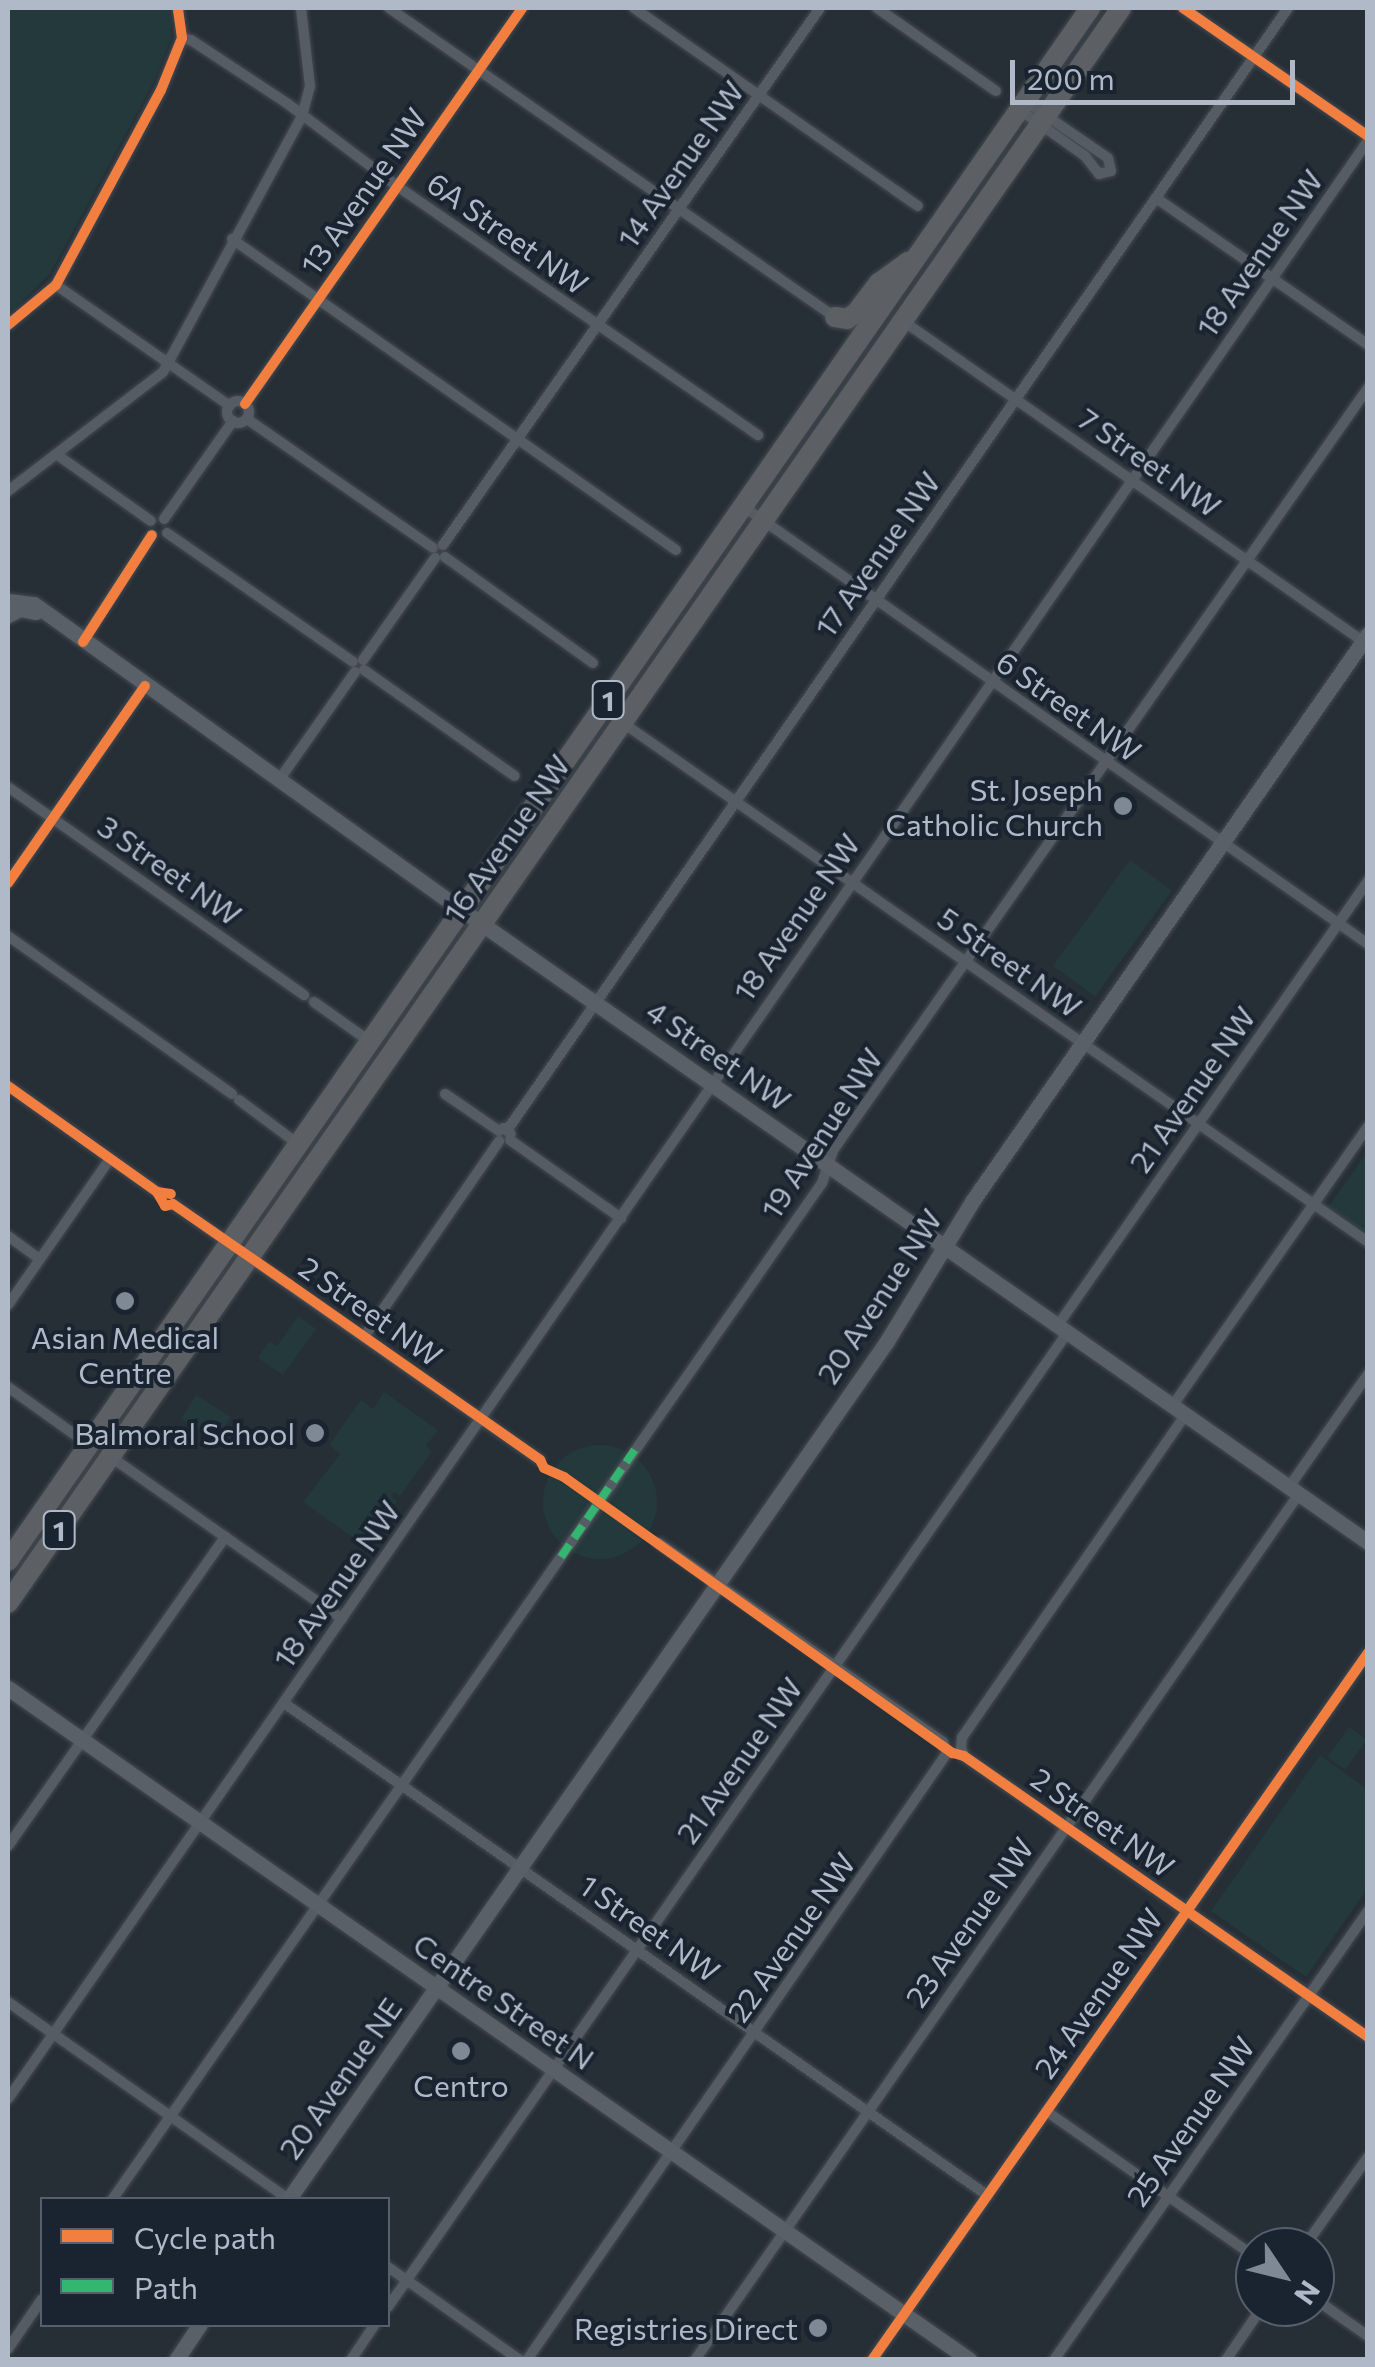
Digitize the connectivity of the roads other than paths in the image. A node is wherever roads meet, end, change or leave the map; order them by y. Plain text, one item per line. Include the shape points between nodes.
1 (178, 8) edge
2 (301, 8) edge
3 (389, 8) edge
4 (522, 8) edge
5 (634, 8) edge
6 (820, 8) edge
7 (877, 8) edge
8 (1090, 8) edge
9 (1122, 8) edge
10 (1183, 8) edge
11 (1288, 8) edge
12 (182, 38) junction
13 (1253, 57) junction
14 (478, 70) junction
15 (996, 91) dead end
16 (759, 95) junction
17 (1022, 105) junction
18 (302, 116) junction
19 (1043, 120) junction
20 (1368, 138) edge
21 (397, 186) junction
22 (1156, 198) junction
23 (918, 206) dead end
24 (678, 208) junction
25 (232, 239) junction
26 (918, 255) junction
27 (1271, 279) junction
28 (56, 285) junction
29 (319, 298) junction
30 (834, 317) joint
31 (903, 321) junction
32 (8, 325) edge
33 (596, 326) junction
34 (1368, 346) edge
35 (168, 362) junction
36 (1368, 388) edge
37 (1016, 398) junction
38 (245, 404) junction
39 (230, 406) junction
40 (247, 418) junction
41 (233, 421) junction
42 (758, 435) dead end
43 (518, 437) junction
44 (56, 454) junction
45 (1131, 479) junction
46 (8, 491) edge
47 (744, 507) junction
48 (164, 519) junction
49 (764, 520) junction
50 (150, 521) junction
51 (166, 533) junction
52 (152, 535) junction
53 (676, 550) dead end
54 (439, 552) junction
55 (1247, 560) junction
56 (876, 600) junction
57 (10, 609) edge
58 (79, 640) junction
59 (1366, 640) edge
60 (593, 663) dead end
61 (359, 666) junction
62 (990, 681) junction
63 (145, 686) junction
64 (623, 723) junction
65 (1105, 762) junction
66 (515, 776) dead end
67 (280, 780) junction
68 (8, 787) edge
69 (736, 800) junction
70 (52, 819) junction
71 (1222, 843) junction
72 (851, 882) junction
73 (1368, 882) edge
74 (8, 884) edge
75 (461, 909) junction
76 (483, 924) junction
77 (1338, 924) junction
78 (8, 936) edge
79 (1368, 944) edge
80 (966, 962) junction
81 (304, 995) dead end
82 (314, 1002) dead end
83 (596, 1002) junction
84 (370, 1042) junction
85 (1082, 1043) junction
86 (712, 1084) junction
87 (8, 1086) edge
88 (446, 1094) dead end
89 (1198, 1124) junction
90 (1368, 1127) edge
91 (504, 1135) junction
92 (300, 1145) junction
93 (110, 1159) junction
94 (828, 1164) junction
95 (157, 1192) dead end
96 (173, 1204) dead end
97 (1314, 1204) junction
98 (621, 1218) junction
99 (8, 1236) edge
100 (229, 1242) junction
101 (1368, 1242) edge
102 (946, 1248) junction
103 (250, 1257) junction
104 (40, 1259) junction
105 (8, 1305) edge
106 (1063, 1328) junction
107 (364, 1337) junction
108 (1368, 1374) edge
109 (8, 1387) edge
110 (1179, 1410) junction
111 (482, 1419) junction
112 (88, 1444) junction
113 (111, 1458) junction
114 (540, 1460) dead end
115 (1294, 1490) junction
116 (225, 1537) junction
117 (1368, 1542) edge
118 (659, 1543) dead end
119 (8, 1560) edge
120 (717, 1584) junction
121 (8, 1604) edge
122 (342, 1619) junction
123 (1368, 1653) edge
124 (836, 1666) junction
125 (8, 1688) edge
126 (284, 1703) junction
127 (82, 1740) junction
128 (402, 1785) junction
129 (200, 1822) junction
130 (1066, 1827) junction
131 (8, 1846) edge
132 (520, 1868) junction
133 (318, 1904) junction
134 (1186, 1911) junction
135 (1368, 1911) edge
136 (637, 1950) junction
137 (436, 1987) junction
138 (1308, 1996) junction
139 (8, 2002) edge
140 (755, 2032) junction
141 (53, 2034) junction
142 (1368, 2038) edge
143 (554, 2068) junction
144 (8, 2098) edge
145 (868, 2111) junction
146 (1046, 2111) junction
147 (171, 2116) junction
148 (672, 2152) junction
149 (1368, 2157) edge
150 (987, 2195) junction
151 (1168, 2196) junction
152 (114, 2197) edge
153 (286, 2197) edge
154 (290, 2197) edge
155 (1318, 2227) edge
156 (784, 2231) junction
157 (1235, 2244) edge
158 (390, 2268) edge
159 (406, 2280) junction
160 (40, 2302) edge
161 (390, 2304) edge
162 (904, 2314) junction
163 (1335, 2314) edge
164 (198, 2327) edge
165 (374, 2327) edge
166 (1248, 2327) edge
167 (1368, 2336) edge
168 (8, 2349) edge
169 (176, 2360) edge
170 (351, 2360) edge
171 (523, 2360) edge
172 (695, 2360) edge
173 (872, 2360) edge
174 (970, 2360) edge
175 (1054, 2360) edge
176 (1226, 2360) edge

1 - 12 street
2 - 18 street via 310,86
3 - 14 street
4 - 14 street, 13 Avenue NW
5 - 16 street
6 - 16 street, 14 Avenue NW
7 - 15 street
8 - 17 highway, 16 Avenue NW / 1
9 - 19 highway, 16 Avenue NW / 1
10 - 13 street
11 - 13 street, 17 Avenue NW
12 - 18 street, 6A Street NW
12 - 28 street
13 - 20 street
13 - 22 street, 17 Avenue NW
14 - 21 street, 13 Avenue NW
14 - 24 street
16 - 23 street
16 - 24 street, 14 Avenue NW
17 - 19 street
17 - 26 highway, 16 Avenue NW / 1
18 - 21 street, 6A Street NW
18 - 25 street
19 - 19 street via 1099,174 1110,171 1108,158
19 - 31 highway, 16 Avenue NW / 1
20 - 27 street, 18 Avenue NW
21 - 29 street, 13 Avenue NW
21 - 33 street, 6A Street NW
22 - 27 street
22 - 37 street, 17 Avenue NW
24 - 30 street
24 - 33 street, 14 Avenue NW
25 - 29 street
25 - 35 street
26 - 30 highway via 879,283 856,313 846,320
26 - 47 highway, 16 Avenue NW / 1
27 - 34 street
27 - 45 street, 18 Avenue NW
28 - 32 street
28 - 35 street
29 - 38 street, 13 Avenue NW
29 - 43 street
31 - 37 street, 7 Street NW
31 - 49 highway, 16 Avenue NW / 1
33 - 42 street, 6A Street NW
33 - 43 street, 14 Avenue NW
35 - 39 street
35 - 44 street
36 - 55 street, 19 Avenue NW
37 - 45 street, 7 Street NW
37 - 56 street, 17 Avenue NW
38 - 39 street
38 - 40 street
39 - 41 street
40 - 41 street
40 - 54 street
41 - 48 street
43 - 53 street
43 - 54 street, 14 Avenue NW
44 - 46 street
44 - 50 street
45 - 55 street, 7 Street NW
45 - 62 street, 18 Avenue NW
47 - 49 street, 6 Street NW
47 - 75 highway, 16 Avenue NW / 1
48 - 50 street
48 - 51 street
49 - 56 street, 6 Street NW
49 - 64 highway, 16 Avenue NW / 1
50 - 52 street
51 - 52 street
51 - 61 street
52 - 58 street
54 - 60 street
54 - 61 street, 14 Avenue NW
55 - 59 street, 7 Street NW
55 - 65 street, 19 Avenue NW
56 - 62 street, 6 Street NW
56 - 69 street, 17 Avenue NW
57 - 58 street, 4 Street NW via 31,602
58 - 63 street, 4 Street NW
59 - 71 street, 20 Avenue NW
61 - 66 street
61 - 67 street, 14 Avenue NW
62 - 65 street, 6 Street NW
62 - 72 street, 18 Avenue NW
63 - 67 street, 4 Street NW
63 - 70 street
64 - 69 street, 5 Street NW
64 - 76 highway, 16 Avenue NW / 1
65 - 71 street, 6 Street NW
65 - 80 street, 19 Avenue NW
67 - 75 street, 4 Street NW
68 - 70 street, 3 Street NW
69 - 72 street, 5 Street NW
69 - 83 street, 17 Avenue NW
70 - 74 street
70 - 81 street, 3 Street NW
71 - 77 street, 6 Street NW
71 - 85 street, 20 Avenue NW
72 - 80 street, 5 Street NW
72 - 86 street, 18 Avenue NW
73 - 77 street, 21 Avenue NW
75 - 76 street, 4 Street NW
75 - 84 highway, 16 Avenue NW / 1
76 - 83 street, 4 Street NW
76 - 103 highway, 16 Avenue NW / 1
77 - 79 street, 6 Street NW
77 - 89 street, 21 Avenue NW
78 - 92 street
80 - 85 street, 5 Street NW
80 - 94 street, 19 Avenue NW
82 - 84 street
83 - 86 street, 4 Street NW
83 - 91 street, 17 Avenue NW
84 - 92 highway, 16 Avenue NW / 1
85 - 89 street, 5 Street NW
85 - 102 street, 20 Avenue NW
86 - 94 street, 4 Street NW
86 - 98 street, 18 Avenue NW
87 - 93 street
88 - 91 street
89 - 97 street, 5 Street NW
89 - 106 street, 21 Avenue NW
90 - 97 street
91 - 98 street
91 - 107 street, 17 Avenue NW
92 - 100 highway, 16 Avenue NW / 1
93 - 95 street
93 - 104 street
94 - 102 street, 4 Street NW
94 - 128 street, 19 Avenue NW via 822,1183
96 - 100 street, 2 Street NW
97 - 101 street, 5 Street NW
97 - 110 street
98 - 111 street, 18 Avenue NW
99 - 104 street
100 - 103 street, 2 Street NW
100 - 112 highway, 16 Avenue NW / 1
102 - 106 street, 4 Street NW
102 - 120 street, 20 Avenue NW
103 - 107 street, 2 Street NW
103 - 113 highway, 16 Avenue NW / 1
104 - 105 street
106 - 110 street, 4 Street NW
106 - 124 street, 21 Avenue NW
107 - 111 street, 2 Street NW
108 - 115 street, 23 Avenue NW
109 - 112 street
110 - 115 street, 4 Street NW
110 - 130 street, 2 Street NW via 962,1738 964,1756
111 - 114 street, 2 Street NW
111 - 122 street, 18 Avenue NW
112 - 119 highway, 16 Avenue NW / 1
113 - 116 street
113 - 121 highway, 16 Avenue NW / 1
115 - 117 street, 4 Street NW
115 - 130 street, 23 Avenue NW
116 - 122 street
116 - 127 street
118 - 120 street
120 - 124 street
120 - 132 street, 20 Avenue NW
122 - 126 street, 18 Avenue NW
123 - 134 street, 24 Avenue NW
124 - 136 street, 21 Avenue NW
124 - 140 street, 22 Avenue NW via 943,1742 946,1759
125 - 127 street, Centre Street N
126 - 128 street, 1 Street NW
126 - 129 street, 18 Avenue NW
127 - 129 street, Centre Street N
127 - 131 street
128 - 132 street, 1 Street NW
128 - 133 street, 19 Avenue NW
129 - 133 street, Centre Street N
129 - 141 street, 18 Avenue NW
130 - 134 street, 2 Street NW
130 - 145 street, 23 Avenue NW
132 - 136 street, 1 Street NW
132 - 137 street, 20 Avenue NW
133 - 137 street, Centre Street N
133 - 147 street, 19 Avenue NW
134 - 138 street, 2 Street NW
134 - 146 street, 24 Avenue NW
135 - 138 street, 25 Avenue NW
136 - 140 street, 1 Street NW
136 - 143 street, 21 Avenue NW
137 - 143 street, Centre Street N
137 - 154 street, 20 Avenue NE
138 - 142 street, 2 Street NW
138 - 151 street, 25 Avenue NW
139 - 141 street
140 - 145 street, 1 Street NW
140 - 148 street, 22 Avenue NW
141 - 144 street, 18 Avenue NW
141 - 147 street
143 - 148 street, Centre Street N
143 - 159 street, 21 Avenue NW
145 - 150 street, 1 Street NW
145 - 156 street, 23 Avenue NW
146 - 150 street, 24 Avenue NW
146 - 151 street
147 - 152 street, 19 Avenue NW
147 - 153 street
148 - 156 street, Centre Street N
148 - 171 street, 22 Avenue NW
149 - 155 street
150 - 162 street, 24 Avenue NW
151 - 157 street
151 - 175 street, 25 Avenue NW
156 - 162 street, Centre Street N
156 - 172 street, 23 Avenue NW
158 - 159 street
159 - 161 street, 21 Avenue NW
159 - 171 street
160 - 168 street
162 - 173 street, 24 Avenue NW
162 - 174 street, Centre Street N
163 - 167 street
164 - 169 street
165 - 170 street
166 - 176 street

